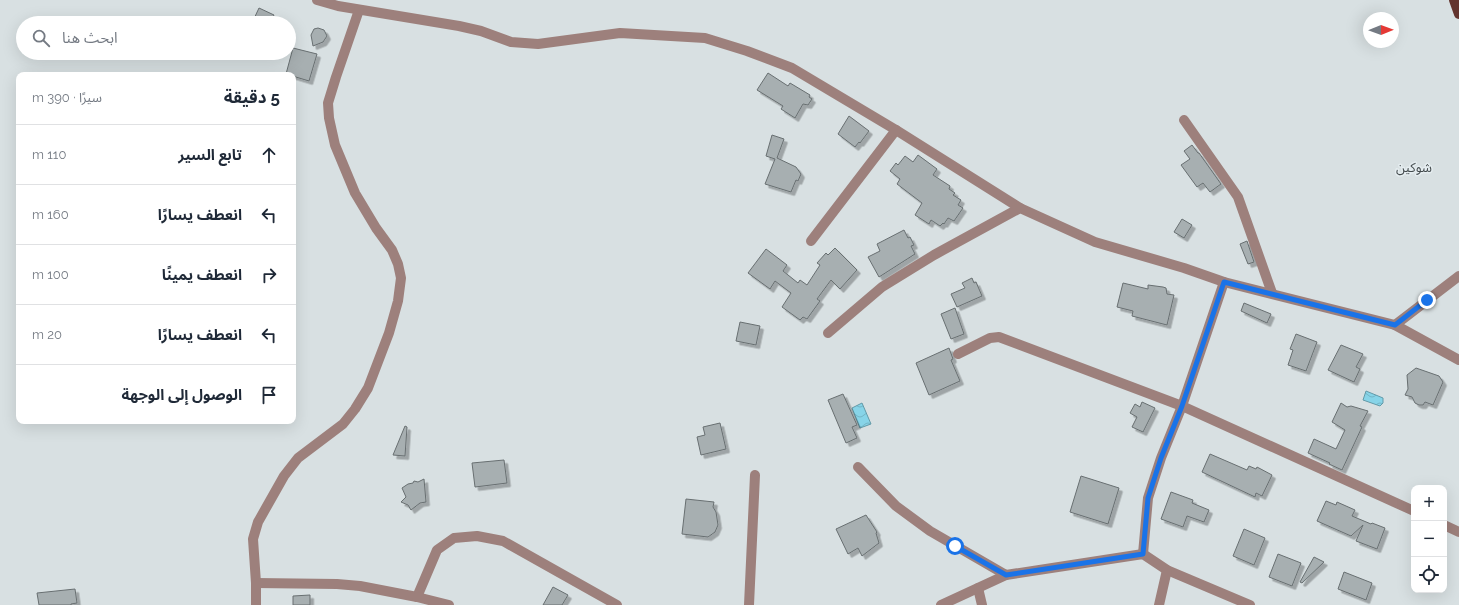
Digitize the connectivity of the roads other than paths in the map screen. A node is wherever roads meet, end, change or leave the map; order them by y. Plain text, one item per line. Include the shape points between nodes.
1 (317, 0) edge
2 (1454, 0) edge
3 (359, 10) junction
4 (1459, 14) edge
5 (1184, 120) dead end
6 (896, 130) junction
7 (1020, 208) junction
8 (810, 241) dead end
9 (1459, 276) edge
10 (1224, 282) junction
11 (1272, 293) junction
12 (1395, 325) junction
13 (828, 333) dead end
14 (958, 354) dead end
15 (1459, 360) edge
16 (1182, 406) junction
17 (858, 467) dead end
18 (755, 475) dead end
19 (1411, 510) edge
20 (1447, 526) edge
21 (1459, 532) edge
22 (1143, 554) junction
23 (1167, 570) junction
24 (1006, 575) junction
25 (256, 583) junction
26 (978, 588) junction
27 (417, 597) junction
28 (256, 605) edge
29 (449, 605) edge
30 (616, 605) edge
31 (750, 605) edge
32 (941, 605) edge
33 (982, 605) edge
34 (1159, 605) edge
35 (1250, 605) edge

1 - 3 street
2 - 4 main road
3 - 6 street via 459,26 511,42 538,44 620,33 705,38 792,68
3 - 25 street via 328,103 329,118 335,145 355,193 392,250 398,264 401,278 398,302 368,388 355,409 342,424 298,458 284,476 258,522 253,539
5 - 11 street via 1238,197
6 - 7 street
6 - 8 street
7 - 10 street via 1095,242
7 - 13 street via 882,287
9 - 12 street
10 - 11 street
10 - 16 street
11 - 12 street
12 - 15 street
14 - 16 street via 990,338 999,337
16 - 19 street
16 - 22 street via 1148,498
17 - 24 street via 896,506 930,531
18 - 31 street
20 - 21 street
22 - 23 street
22 - 24 street
23 - 34 street
23 - 35 street
24 - 26 street
25 - 27 street via 360,586
25 - 28 street
26 - 32 street
26 - 33 street
27 - 29 street
27 - 30 street via 437,550 454,538 477,536 503,541

